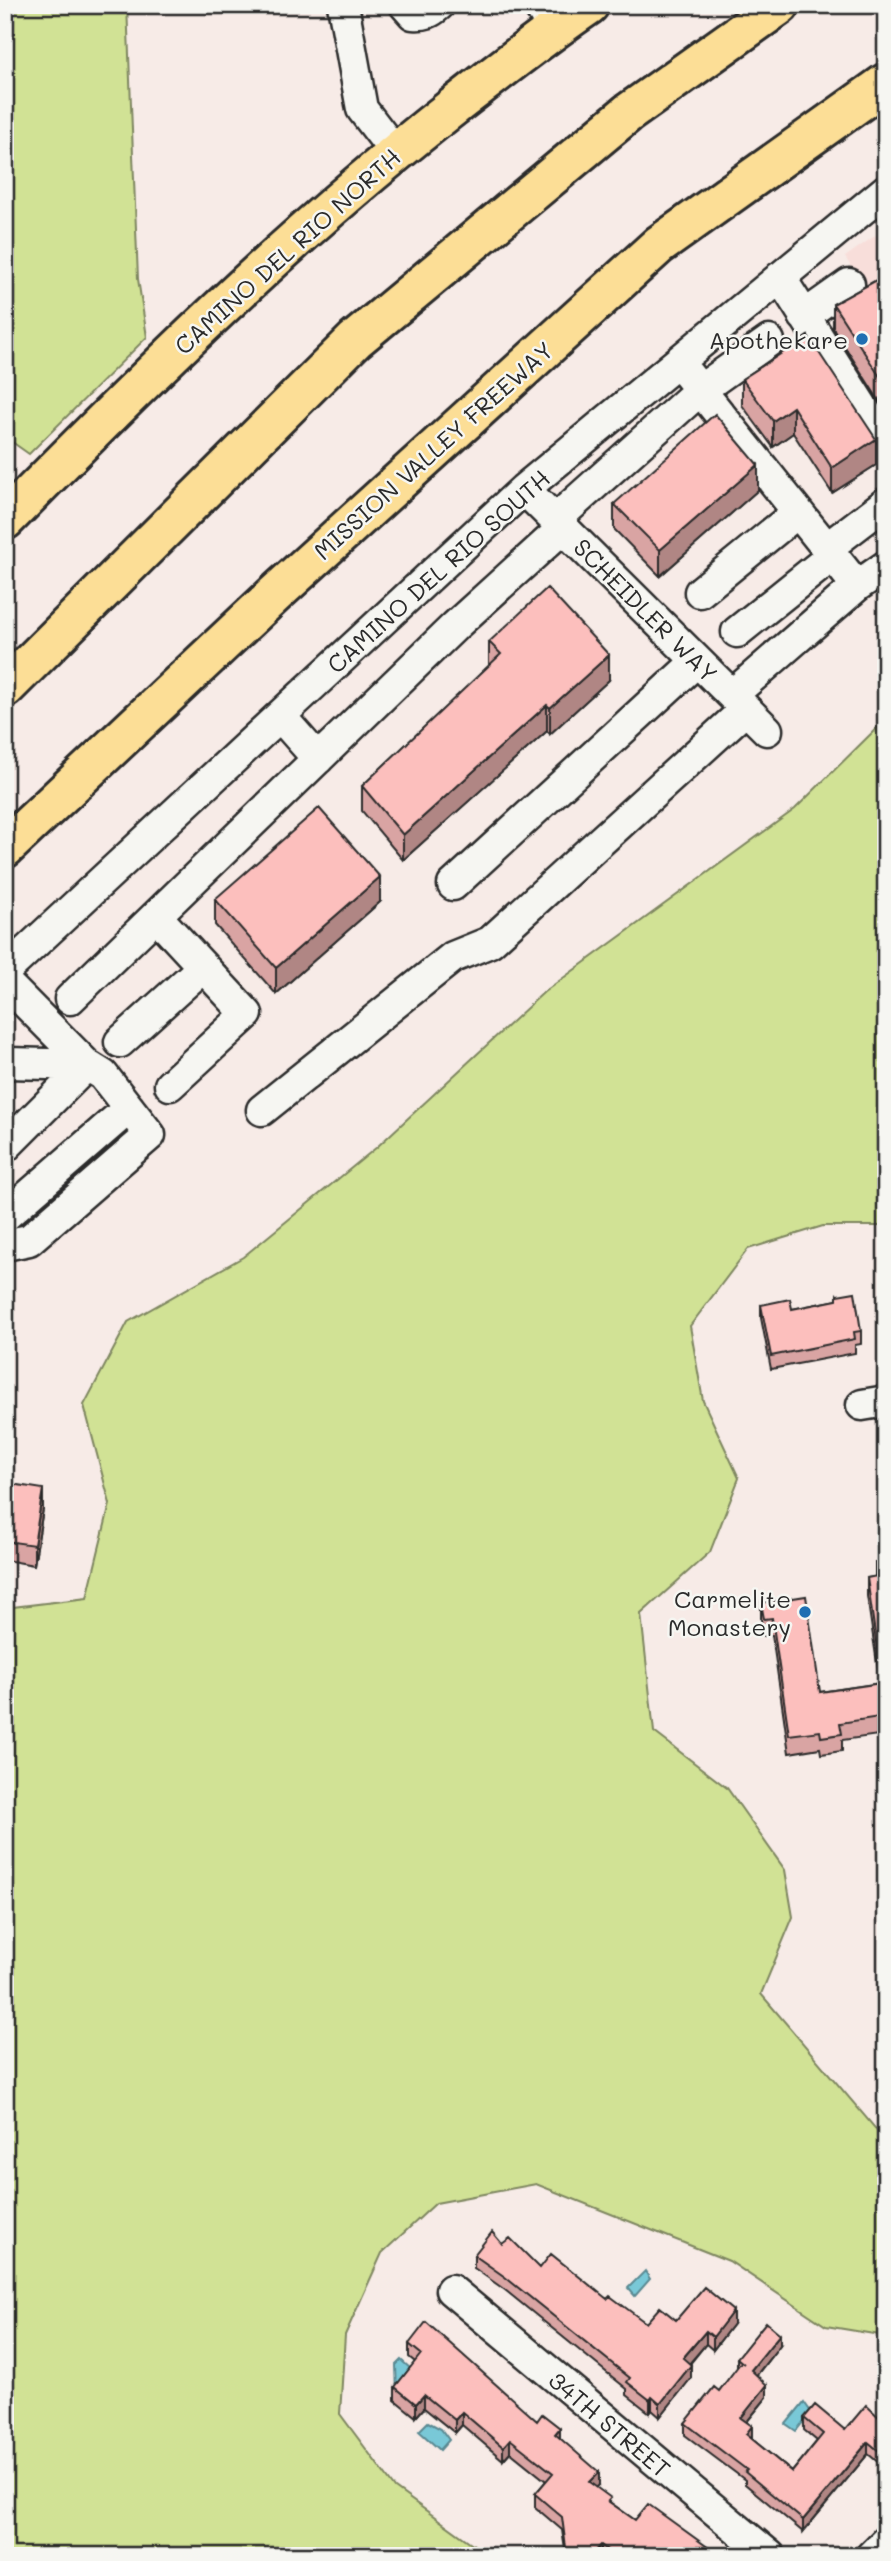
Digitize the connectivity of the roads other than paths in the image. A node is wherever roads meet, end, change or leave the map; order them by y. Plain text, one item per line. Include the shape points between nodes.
1 (344, 5) edge
2 (405, 5) edge
3 (439, 5) edge
4 (589, 5) edge
5 (780, 5) edge
6 (546, 17) edge
7 (886, 83) edge
8 (395, 152) junction
9 (886, 190) edge
10 (780, 277) junction
11 (849, 284) dead end
12 (804, 316) junction
13 (769, 341) dead end
14 (678, 362) junction
15 (700, 390) junction
16 (886, 421) edge
17 (524, 489) junction
18 (886, 503) edge
19 (798, 512) junction
20 (5, 520) edge
21 (559, 524) junction
22 (830, 552) junction
23 (886, 566) edge
24 (858, 586) junction
25 (701, 592) dead end
26 (737, 632) dead end
27 (697, 661) junction
28 (5, 688) edge
29 (739, 702) junction
30 (280, 716) junction
31 (767, 730) dead end
32 (318, 759) junction
33 (5, 848) edge
34 (453, 885) dead end
35 (156, 916) junction
36 (203, 967) junction
37 (5, 971) edge
38 (5, 982) edge
39 (70, 999) dead end
40 (120, 1042) dead end
41 (87, 1065) junction
42 (5, 1066) edge
43 (170, 1085) dead end
44 (129, 1108) junction
45 (262, 1110) dead end
46 (5, 1147) edge
47 (5, 1216) edge
48 (5, 1245) edge
49 (451, 2290) dead end
50 (886, 2541) edge
51 (770, 2556) edge
52 (871, 2556) edge

1 - 8 street via 362,109
2 - 3 street via 421,15
4 - 6 main road, CAMINO DEL RIO NORTH
5 - 28 main road via 628,113 355,340
6 - 8 main road, CAMINO DEL RIO NORTH
7 - 33 main road, MISSION VALLEY FREEWAY via 659,245 285,585
8 - 20 main road, CAMINO DEL RIO NORTH via 126,397
9 - 10 street, CAMINO DEL RIO SOUTH
10 - 12 street
10 - 14 street, CAMINO DEL RIO SOUTH
11 - 12 street
12 - 16 street via 875,428
13 - 15 street
14 - 15 street
14 - 17 street, CAMINO DEL RIO SOUTH
15 - 19 street
15 - 21 street
17 - 21 street, SCHEIDLER WAY
17 - 30 street, CAMINO DEL RIO SOUTH
18 - 22 street
19 - 22 street
19 - 25 street
21 - 27 street, SCHEIDLER WAY
21 - 32 street
22 - 24 street
22 - 26 street
23 - 24 street
24 - 29 street
27 - 29 street, SCHEIDLER WAY
27 - 34 street
29 - 31 street, SCHEIDLER WAY
29 - 45 street via 490,942 453,957
30 - 32 street
30 - 37 street, CAMINO DEL RIO SOUTH
32 - 35 street
35 - 36 street
35 - 39 street
36 - 40 street
36 - 43 street via 247,1014
38 - 41 street
41 - 42 street
41 - 44 street via 103,1075
41 - 46 street
44 - 47 street
44 - 48 street via 150,1135 29,1240
49 - 51 street, 34TH STREET
50 - 52 street

